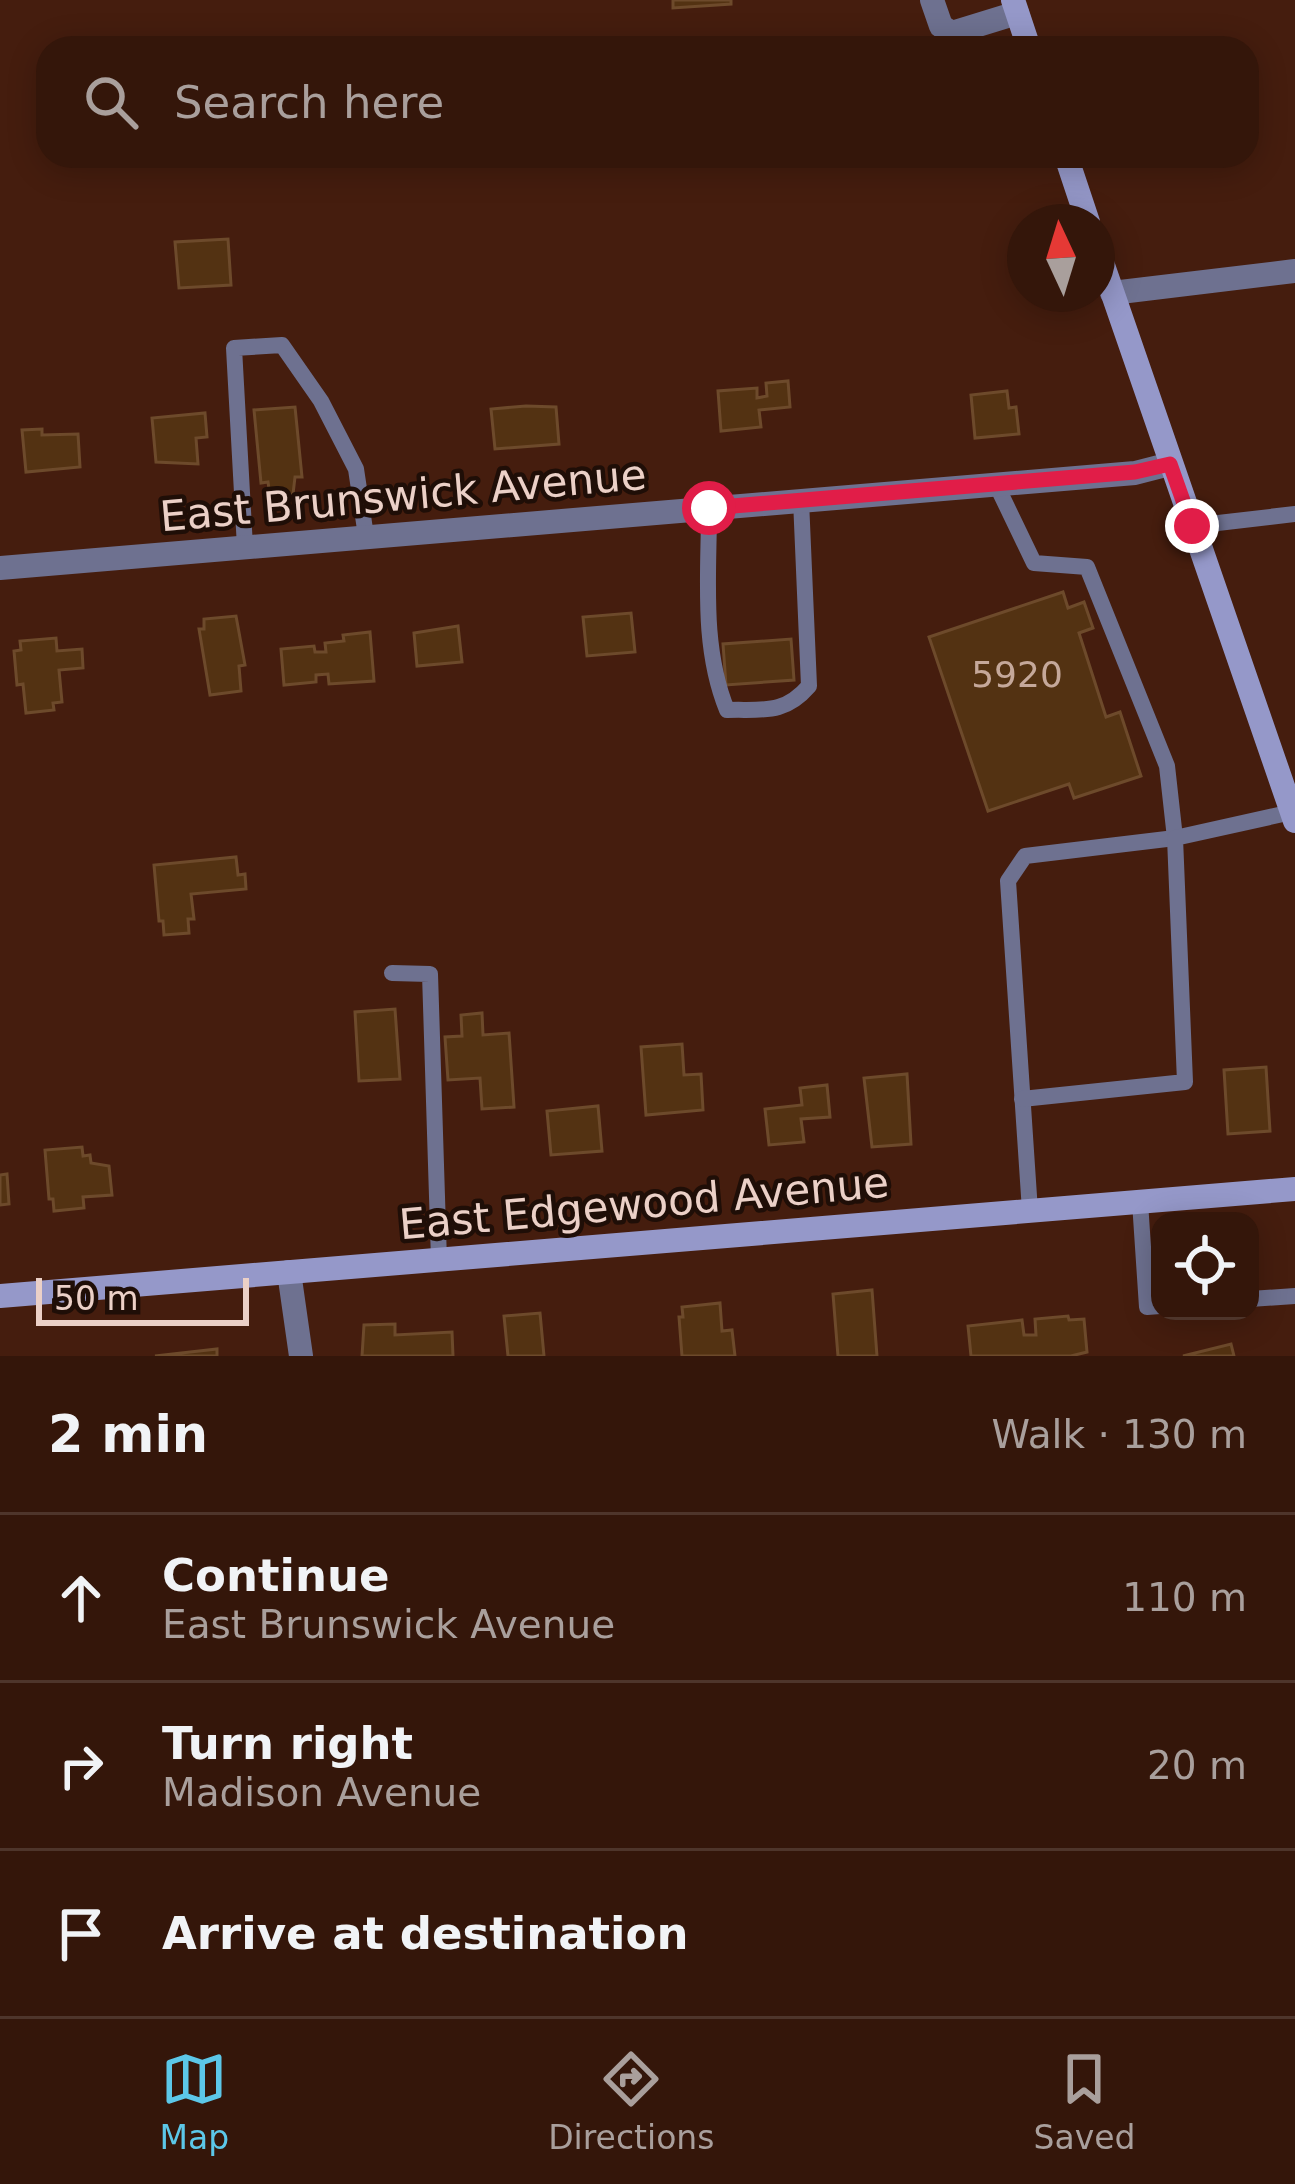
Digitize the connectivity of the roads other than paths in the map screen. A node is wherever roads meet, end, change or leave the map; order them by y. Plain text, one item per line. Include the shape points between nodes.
1 (932, 0) edge
2 (1015, 6) edge
3 (1025, 36) edge
4 (1070, 168) edge
5 (1082, 204) edge
6 (1295, 271) edge
7 (1115, 293) edge
8 (1115, 302) edge
9 (1170, 464) junction
10 (996, 484) junction
11 (801, 500) junction
12 (709, 508) junction
13 (1295, 514) edge
14 (1192, 526) junction
15 (366, 536) junction
16 (245, 547) junction
17 (0, 568) edge
18 (1293, 817) edge
19 (1175, 838) junction
20 (392, 973) dead end
21 (1022, 1099) junction
22 (1295, 1189) edge
23 (1140, 1202) junction
24 (1030, 1211) junction
25 (439, 1260) junction
26 (289, 1272) junction
27 (0, 1296) edge
28 (1295, 1296) edge
29 (1259, 1298) edge
30 (1151, 1307) edge
31 (301, 1356) edge

1 - 2 street via 952,33
2 - 3 main road
4 - 5 main road
6 - 7 street
8 - 9 main road
9 - 10 street, East Brunswick Avenue
9 - 14 main road
10 - 11 street, East Brunswick Avenue
10 - 19 lane via 1034,563 1087,567 1167,766
11 - 12 street, East Brunswick Avenue
11 - 12 lane via 808,686 776,709 727,710 714,679
12 - 15 street, East Brunswick Avenue
13 - 14 lane
14 - 18 main road
15 - 16 street, East Brunswick Avenue
15 - 16 lane via 356,469 282,345 233,348
16 - 17 street, East Brunswick Avenue
18 - 19 lane
19 - 21 lane via 1025,856 1008,881
19 - 21 lane via 1185,1082
20 - 25 lane via 430,974
21 - 24 lane
22 - 23 main road, East Edgewood Avenue
23 - 24 main road, East Edgewood Avenue
23 - 30 lane
24 - 25 main road, East Edgewood Avenue
25 - 26 main road, East Edgewood Avenue
26 - 27 main road, East Edgewood Avenue
26 - 31 street
28 - 29 lane

